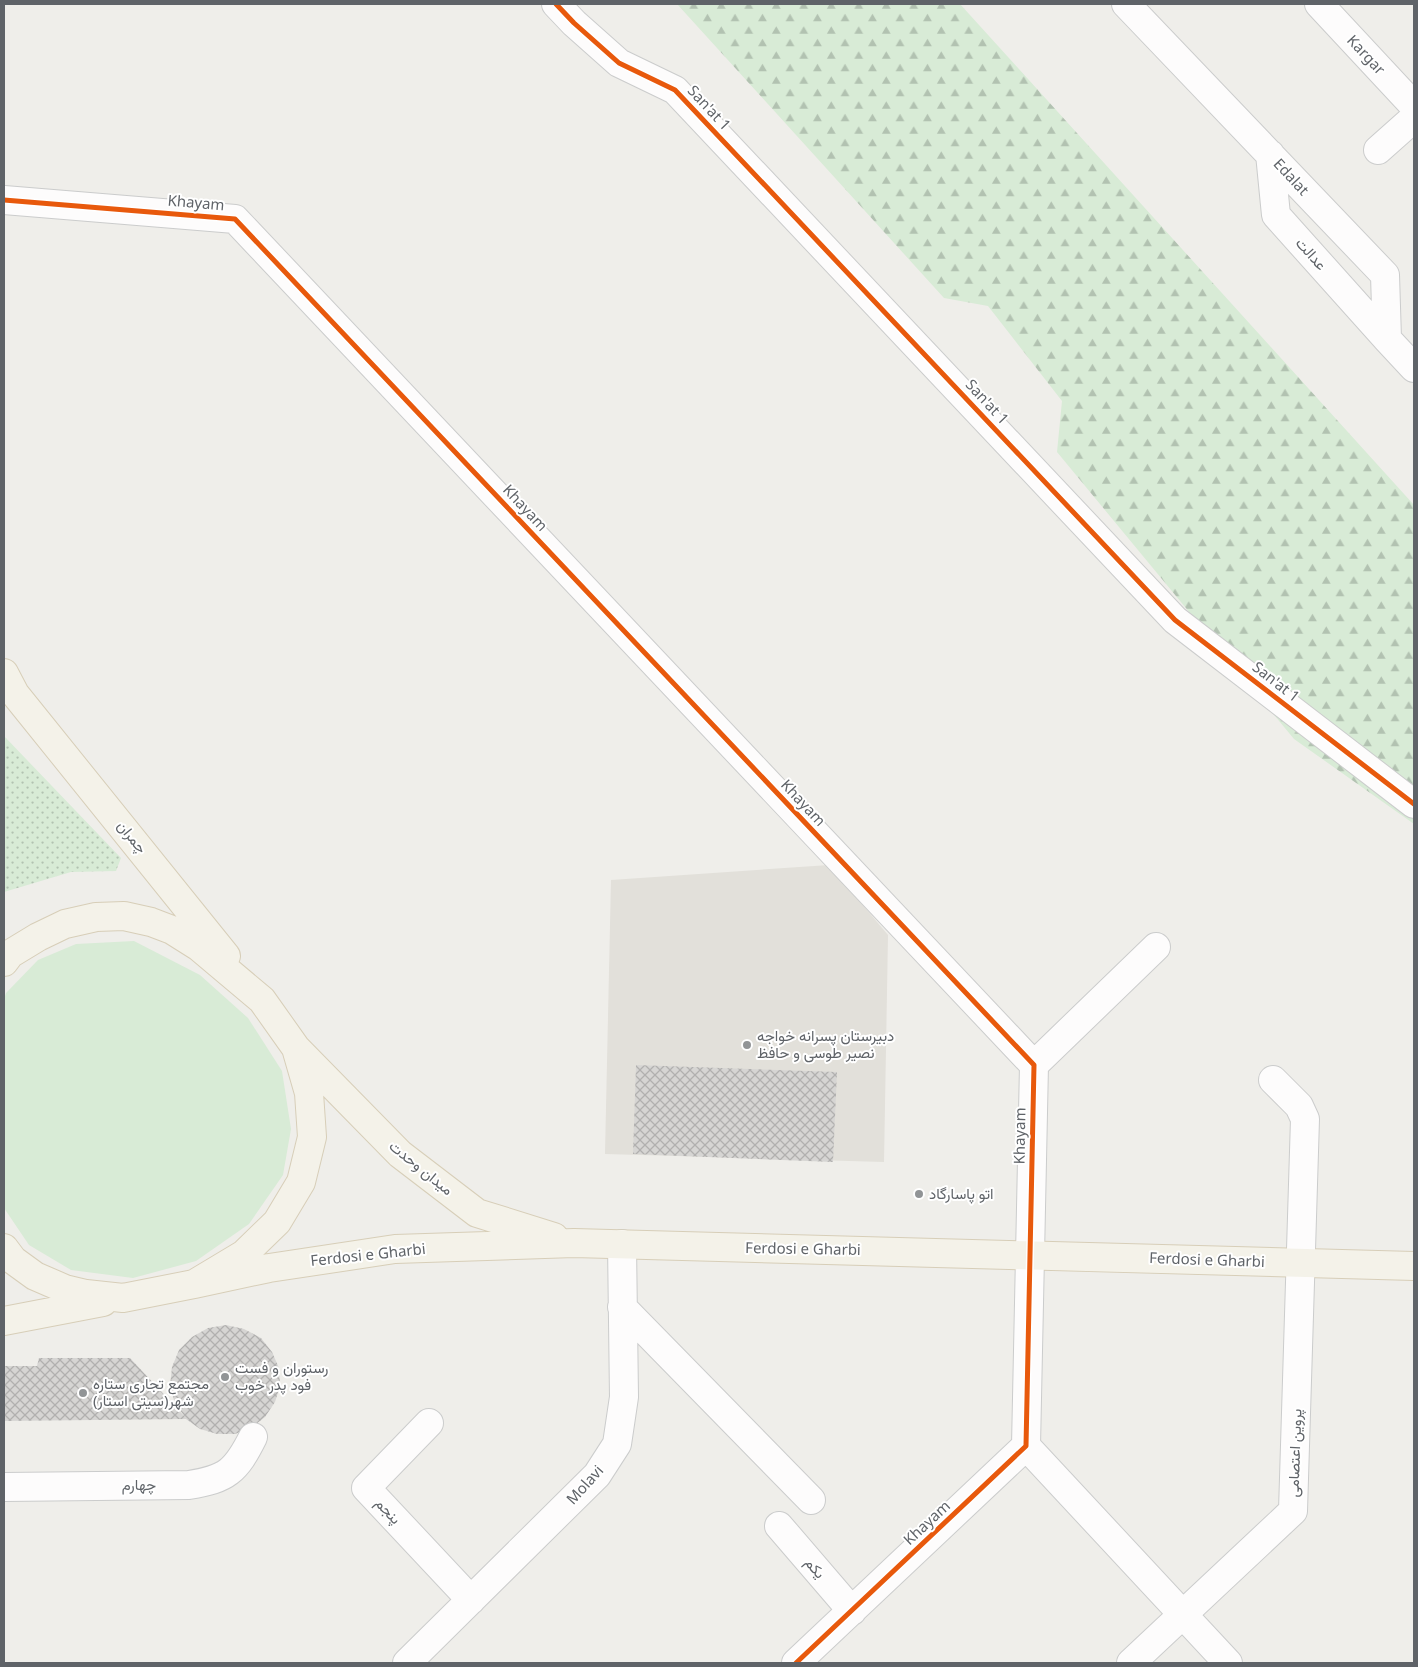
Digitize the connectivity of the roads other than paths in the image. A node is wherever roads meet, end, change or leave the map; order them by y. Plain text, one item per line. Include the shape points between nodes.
1 (556, 4) edge
2 (1126, 4) edge
3 (1318, 4) edge
4 (1414, 106) edge
5 (1414, 118) edge
6 (1378, 150) dead end
7 (1270, 154) junction
8 (4, 200) edge
9 (1387, 339) junction
10 (1414, 368) edge
11 (4, 673) edge
12 (1414, 804) edge
13 (1156, 947) dead end
14 (4, 962) edge
15 (262, 1000) junction
16 (296, 1048) junction
17 (1034, 1065) junction
18 (1274, 1080) dead end
19 (574, 1243) junction
20 (622, 1244) junction
21 (4, 1248) edge
22 (1029, 1255) junction
23 (1301, 1262) junction
24 (1414, 1266) edge
25 (194, 1284) junction
26 (123, 1298) junction
27 (622, 1307) junction
28 (4, 1321) edge
29 (429, 1424) dead end
30 (253, 1437) dead end
31 (1026, 1446) junction
32 (4, 1487) edge
33 (811, 1500) dead end
34 (779, 1526) dead end
35 (471, 1600) junction
36 (852, 1611) junction
37 (1184, 1614) junction
38 (407, 1663) edge
39 (796, 1663) edge
40 (1131, 1663) edge
41 (1228, 1663) edge

1 - 12 street, San'at 1 via 619,63 675,90 1175,620
2 - 7 street, Edalat
3 - 4 street, Kargar
5 - 6 street
7 - 9 street, عدالت via 1276,215
7 - 9 street, Edalat via 1385,275
8 - 17 street, Khayam via 235,219
9 - 10 street
11 - 15 main road, چمران via 15,694
13 - 17 street
14 - 15 main road via 10,954 65,924 96,917 124,916 172,930 199,946
15 - 16 main road
16 - 19 main road, میدان وحدت via 400,1154 477,1213
16 - 25 main road via 309,1093 312,1136 301,1182 277,1222 244,1254
17 - 22 street, Khayam
18 - 23 street, پروین اعتصامی via 1298,1106 1305,1119
19 - 20 main road, Ferdosi e Gharbi
19 - 25 main road, Ferdosi e Gharbi via 395,1249 269,1268
20 - 22 main road, Ferdosi e Gharbi
20 - 27 street, Molavi
21 - 26 main road via 35,1276 65,1289
22 - 23 main road, Ferdosi e Gharbi
22 - 31 street, Khayam
23 - 24 main road, Ferdosi e Gharbi
23 - 37 street, پروین اعتصامی via 1293,1512
25 - 26 main road, Ferdosi e Gharbi
26 - 28 main road
27 - 33 street
27 - 35 street, Molavi via 624,1397 617,1444 597,1475
29 - 35 street, پنجم via 366,1488
30 - 32 street, چهارم via 236,1466 209,1482 189,1485
31 - 36 street, Khayam
31 - 37 street
34 - 36 street, یکم
35 - 38 street, Molavi
36 - 39 street, Khayam
37 - 40 street, پروین اعتصامی
37 - 41 street

